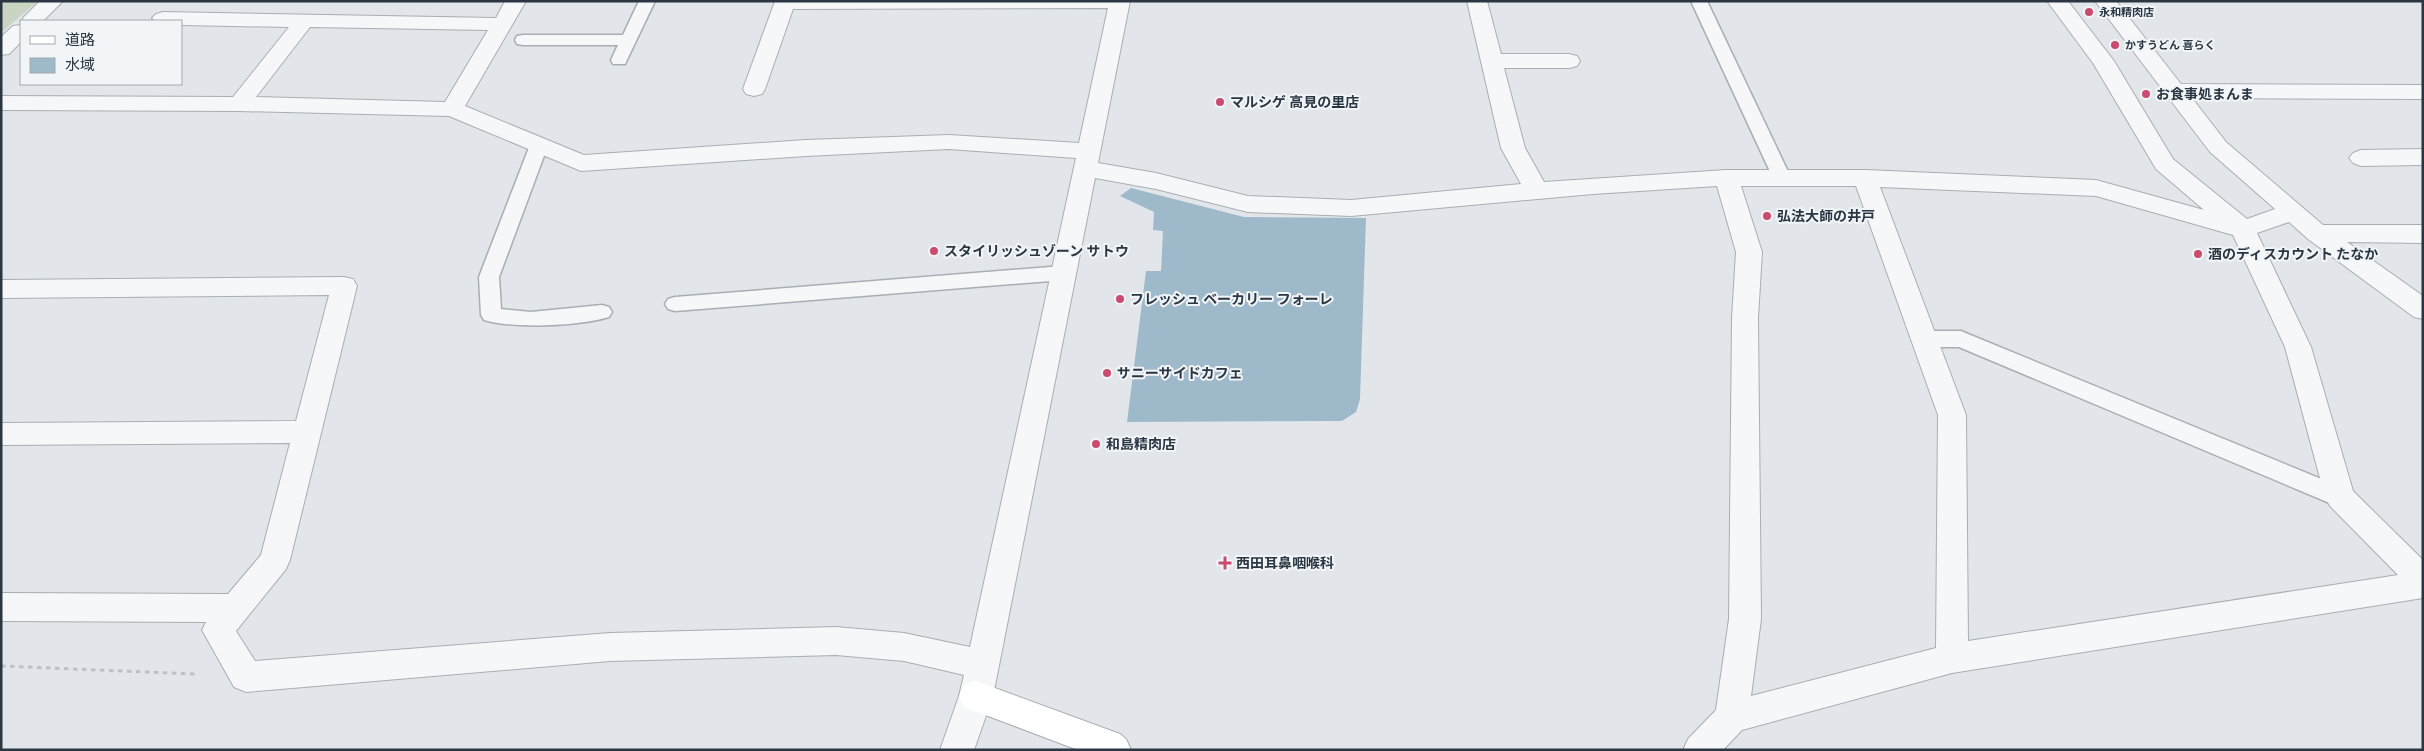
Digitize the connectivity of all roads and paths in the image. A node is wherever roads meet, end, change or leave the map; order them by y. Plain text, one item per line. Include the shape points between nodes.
1 (53, 1) edge
2 (332, 1) edge
3 (516, 1) edge
4 (647, 1) edge
5 (1477, 1) edge
6 (1699, 1) edge
7 (2057, 1) edge
8 (2105, 1) edge
9 (786, 2) edge
10 (1120, 2) edge
11 (163, 18) dead end
12 (32, 20) edge
13 (310, 20) junction
14 (503, 24) junction
15 (20, 32) edge
16 (523, 40) dead end
17 (628, 40) junction
18 (1, 49) edge
19 (619, 60) dead end
20 (1492, 62) junction
21 (1569, 62) dead end
22 (41, 85) edge
23 (754, 89) dead end
24 (2174, 91) junction
25 (2423, 92) edge
26 (1, 103) edge
27 (24, 103) junction
28 (239, 104) junction
29 (452, 109) junction
30 (539, 145) junction
31 (2423, 157) edge
32 (2361, 158) dead end
33 (1086, 159) junction
34 (1726, 178) junction
35 (1782, 178) junction
36 (1865, 178) junction
37 (1537, 192) junction
38 (2294, 212) junction
39 (2243, 229) junction
40 (2317, 234) junction
41 (2423, 234) edge
42 (1063, 273) junction
43 (1, 289) edge
44 (675, 304) dead end
45 (2423, 310) edge
46 (602, 312) dead end
47 (1926, 339) junction
48 (307, 432) junction
49 (1, 434) edge
50 (2340, 497) junction
51 (2423, 580) edge
52 (2423, 585) edge
53 (1, 607) edge
54 (236, 608) junction
55 (1952, 658) junction
56 (1, 666) edge
57 (246, 677) junction
58 (979, 680) junction
59 (1732, 717) junction
60 (957, 750) edge
61 (1114, 750) edge
62 (1700, 750) edge

1 - 12 street
2 - 13 street
3 - 14 street
4 - 17 lane
5 - 20 street
6 - 35 lane
7 - 39 street via 2102,62 2164,164
8 - 24 street
9 - 10 street
9 - 23 street
10 - 33 street
11 - 13 street
13 - 14 street
13 - 28 street
14 - 29 street
15 - 18 street
16 - 17 lane
17 - 19 lane
20 - 21 street
20 - 37 street via 1513,148
22 - 27 street
24 - 25 street
24 - 38 street via 2218,147
26 - 27 street
27 - 28 street
28 - 29 street
29 - 30 street
30 - 33 street via 581,163 949,142
30 - 46 lane via 489,277 491,315 531,319
31 - 32 street
33 - 37 street via 1156,182 1248,204 1351,208
33 - 42 street
34 - 35 street
34 - 37 street
34 - 59 street via 1749,252 1745,318 1745,619
35 - 36 street
36 - 39 street via 2096,188
36 - 47 street
38 - 39 street
38 - 40 street
39 - 50 street via 2298,347
40 - 41 street
40 - 45 street
42 - 44 lane
42 - 58 street
43 - 48 street via 344,286
47 - 50 lane via 1961,340
47 - 55 street via 1952,415
48 - 49 street
48 - 54 street via 275,560
50 - 51 street
52 - 55 street
53 - 54 street
54 - 57 street via 218,630
55 - 59 street
56 - 57 path
57 - 58 street via 610,647 836,641 904,647
58 - 60 street
58 - 61 street
59 - 62 street

